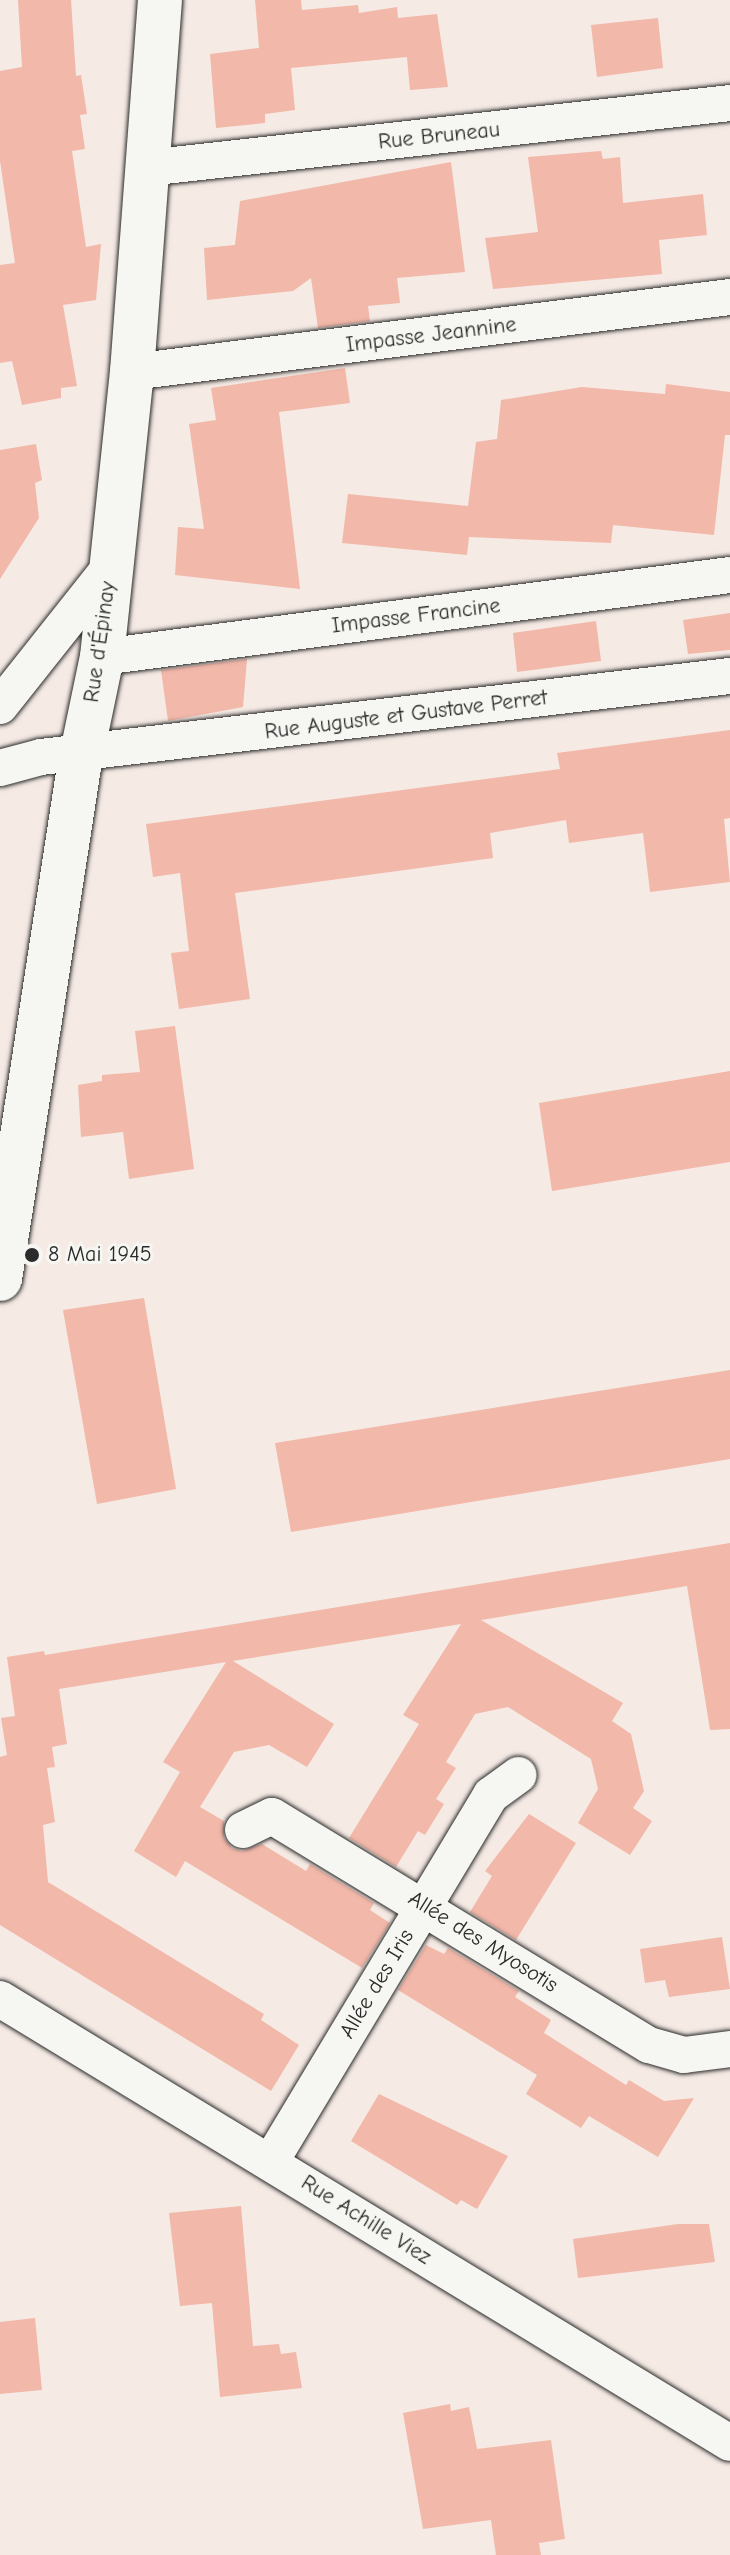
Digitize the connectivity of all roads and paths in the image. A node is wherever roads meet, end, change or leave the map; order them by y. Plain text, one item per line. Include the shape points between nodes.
1 (160, 0) edge
2 (730, 103) edge
3 (147, 168) junction
4 (730, 297) edge
5 (132, 372) junction
6 (111, 566) junction
7 (730, 575) edge
8 (102, 657) junction
9 (730, 676) edge
10 (0, 706) edge
11 (81, 753) junction
12 (0, 768) edge
13 (0, 1279) edge
14 (519, 1775) dead end
15 (243, 1830) dead end
16 (424, 1904) junction
17 (0, 1999) edge
18 (730, 2049) edge
19 (271, 2161) junction
20 (730, 2443) edge

1 - 3 main road, Rue d'Épinay
2 - 3 street, Rue Bruneau
3 - 5 main road, Rue d'Épinay
4 - 5 street, Impasse Jeannine
5 - 6 main road, Rue d'Épinay
6 - 8 main road, Rue d'Épinay
6 - 10 street
7 - 8 street, Impasse Francine
8 - 11 main road, Rue d'Épinay
9 - 11 street, Rue Auguste et Gustave Perret
11 - 12 street, Rue Auguste et Gustave Perret
11 - 13 main road, Rue d'Épinay
14 - 16 street, Allée des Iris via 491,1795
15 - 16 street, Allée des Myosotis via 272,1816
16 - 18 street, Allée des Myosotis via 649,2045 684,2055
16 - 19 street, Allée des Iris
17 - 19 street, Rue Achille Viez
19 - 20 street, Rue Achille Viez

